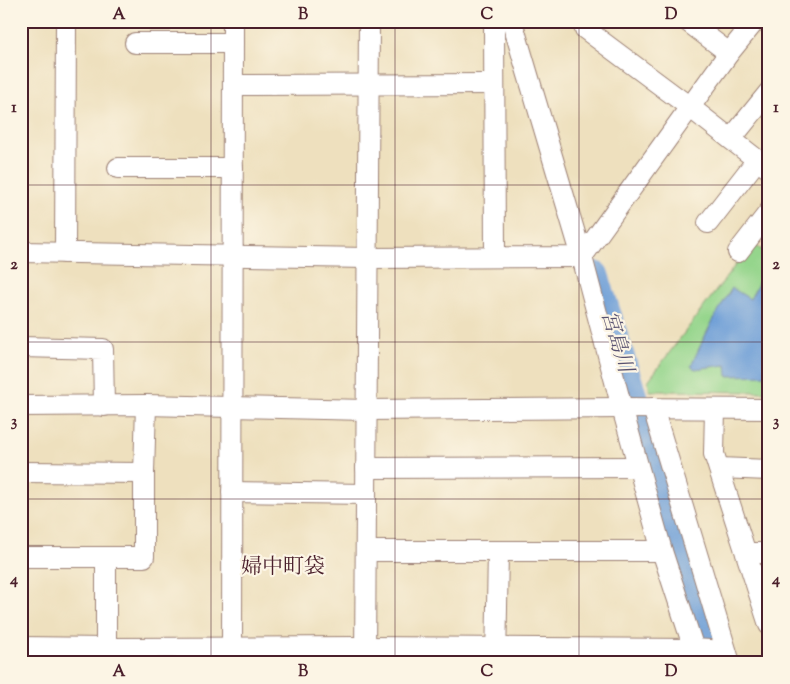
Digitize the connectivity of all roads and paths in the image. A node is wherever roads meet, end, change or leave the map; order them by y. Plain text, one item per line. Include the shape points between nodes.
1 (66, 21) edge
2 (233, 21) edge
3 (369, 21) edge
4 (494, 21) edge
5 (512, 21) edge
6 (686, 21) edge
7 (755, 21) edge
8 (583, 24) edge
9 (135, 43) dead end
10 (233, 43) junction
11 (729, 53) junction
12 (233, 84) junction
13 (368, 84) junction
14 (494, 84) junction
15 (769, 92) edge
16 (691, 108) junction
17 (731, 139) junction
18 (763, 164) edge
19 (118, 168) dead end
20 (233, 168) junction
21 (769, 212) edge
22 (708, 223) dead end
23 (21, 252) edge
24 (738, 252) dead end
25 (66, 253) junction
26 (233, 257) junction
27 (495, 257) junction
28 (582, 257) junction
29 (367, 258) junction
30 (21, 347) edge
31 (21, 406) edge
32 (104, 406) junction
33 (146, 406) junction
34 (233, 408) junction
35 (622, 408) junction
36 (653, 408) junction
37 (715, 409) junction
38 (769, 409) edge
39 (366, 410) junction
40 (638, 467) junction
41 (366, 468) junction
42 (719, 468) junction
43 (769, 470) edge
44 (21, 472) edge
45 (144, 473) junction
46 (232, 492) junction
47 (366, 494) junction
48 (366, 551) junction
49 (498, 551) junction
50 (662, 551) junction
51 (746, 553) junction
52 (769, 553) edge
53 (21, 557) edge
54 (106, 557) junction
55 (769, 626) edge
56 (21, 647) edge
57 (106, 655) edge
58 (365, 655) edge
59 (232, 656) edge
60 (496, 656) edge
61 (696, 656) edge
62 (728, 657) edge

1 - 25 street
2 - 10 street
3 - 13 street
4 - 14 street
5 - 28 street
6 - 11 street
7 - 11 street
8 - 16 street
9 - 10 street
10 - 12 street
11 - 16 street
12 - 13 street
12 - 20 street
13 - 14 street
13 - 29 street
14 - 27 street
15 - 17 street
16 - 17 street
16 - 28 street
17 - 18 street
18 - 22 street
19 - 20 street
20 - 26 street
21 - 24 street
23 - 25 street
25 - 26 street
26 - 29 street
26 - 34 street
27 - 28 street
27 - 29 street
28 - 35 street
29 - 39 street
30 - 32 street via 103,349
31 - 32 street
32 - 33 street
33 - 34 street
33 - 45 street
34 - 39 street
34 - 46 street
35 - 36 street
35 - 39 street
35 - 40 street
36 - 37 street
36 - 62 street
37 - 38 street
37 - 42 street via 714,454
39 - 41 street
40 - 41 street
40 - 50 street
41 - 47 street
42 - 43 street
42 - 51 street
44 - 45 street
45 - 54 street via 144,557
46 - 47 street
46 - 59 street
47 - 48 street
48 - 49 street
48 - 58 street
49 - 50 street
49 - 60 street
50 - 61 street
51 - 52 street
51 - 55 street
53 - 54 street
54 - 57 street
56 - 57 street
57 - 59 street
58 - 59 street
58 - 60 street
60 - 61 street
61 - 62 street

